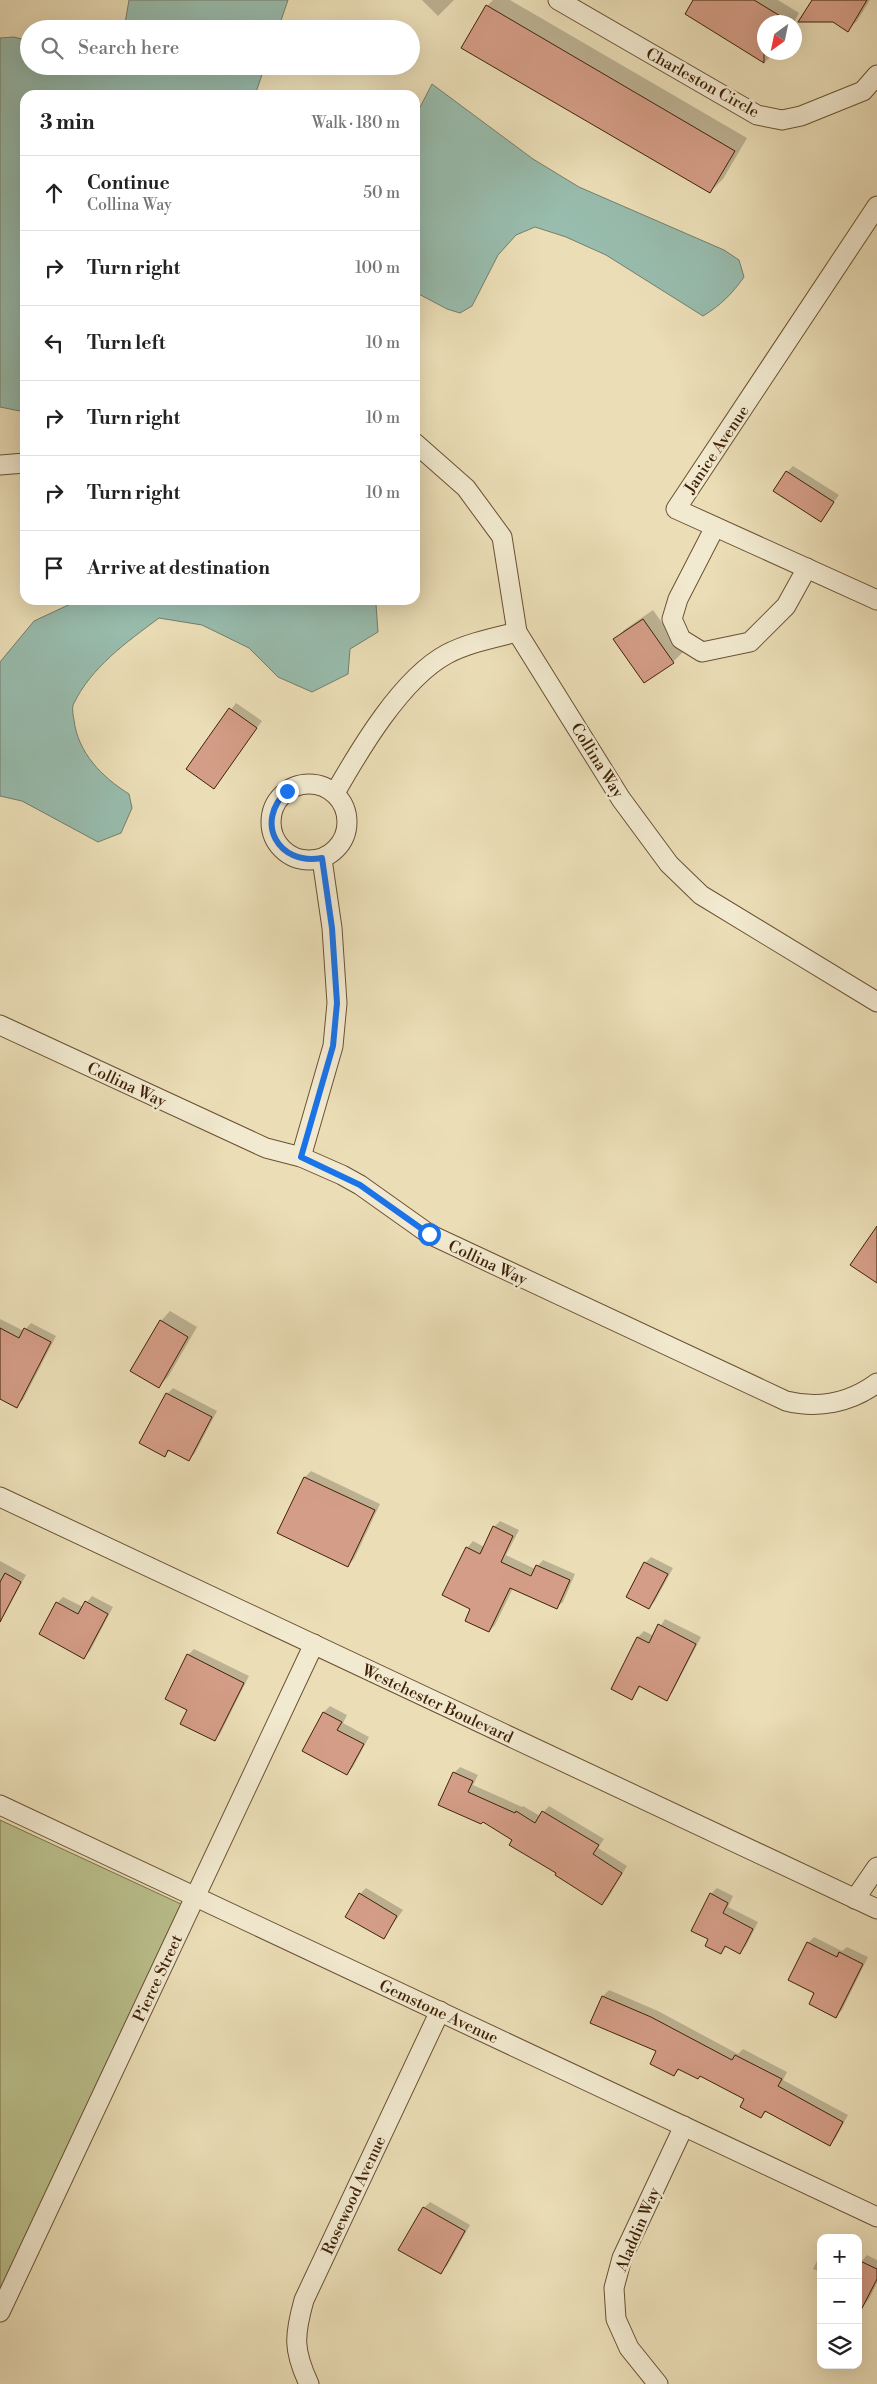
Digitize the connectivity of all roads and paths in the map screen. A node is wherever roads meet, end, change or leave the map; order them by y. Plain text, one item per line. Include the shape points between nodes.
1 (558, 0) edge
2 (877, 74) edge
3 (877, 206) edge
4 (420, 447) edge
5 (20, 463) edge
6 (0, 464) edge
7 (715, 527) junction
8 (807, 568) junction
9 (877, 600) edge
10 (516, 632) junction
11 (334, 793) junction
12 (322, 858) junction
13 (877, 1002) edge
14 (0, 1025) edge
15 (301, 1157) junction
16 (877, 1383) edge
17 (0, 1496) edge
18 (314, 1644) junction
19 (0, 1805) edge
20 (877, 1867) edge
21 (196, 1897) junction
22 (855, 1899) junction
23 (876, 1907) edge
24 (440, 2011) junction
25 (684, 2126) junction
26 (877, 2217) edge
27 (0, 2312) edge
28 (308, 2384) edge
29 (658, 2384) edge

1 - 2 street, Charleston Circle via 757,115 782,120 801,116 863,91
3 - 7 street, Janice Avenue via 676,509
4 - 10 street, Collina Way via 466,488 502,537
5 - 6 street
7 - 8 street, Janice Avenue
7 - 8 street via 678,599 672,619 682,638 702,652 750,642 786,606
8 - 9 street, Janice Avenue
10 - 11 street via 471,644 426,667 377,727
10 - 13 street, Collina Way via 622,799 685,881 701,895
11 - 12 street via 343,805 347,826 339,846
11 - 12 street via 318,785 296,786 279,799 271,819 275,840 290,855 300,859
12 - 15 street via 332,928 337,1003 333,1046
14 - 15 street, Collina Way via 266,1148
15 - 16 street, Collina Way via 360,1185 429,1234 786,1401 816,1406 866,1392
17 - 18 street, Westchester Boulevard
18 - 21 street, Pierce Street
18 - 22 street, Westchester Boulevard
19 - 21 street, Gemstone Avenue
20 - 22 street
21 - 24 street, Gemstone Avenue
21 - 27 street, Pierce Street
22 - 23 street, Westchester Boulevard
24 - 25 street, Gemstone Avenue
24 - 28 street, Rosewood Avenue via 304,2300 296,2331 298,2362
25 - 26 street, Gemstone Avenue
25 - 29 street, Aladdin Way via 622,2258 614,2288 616,2319 629,2348

